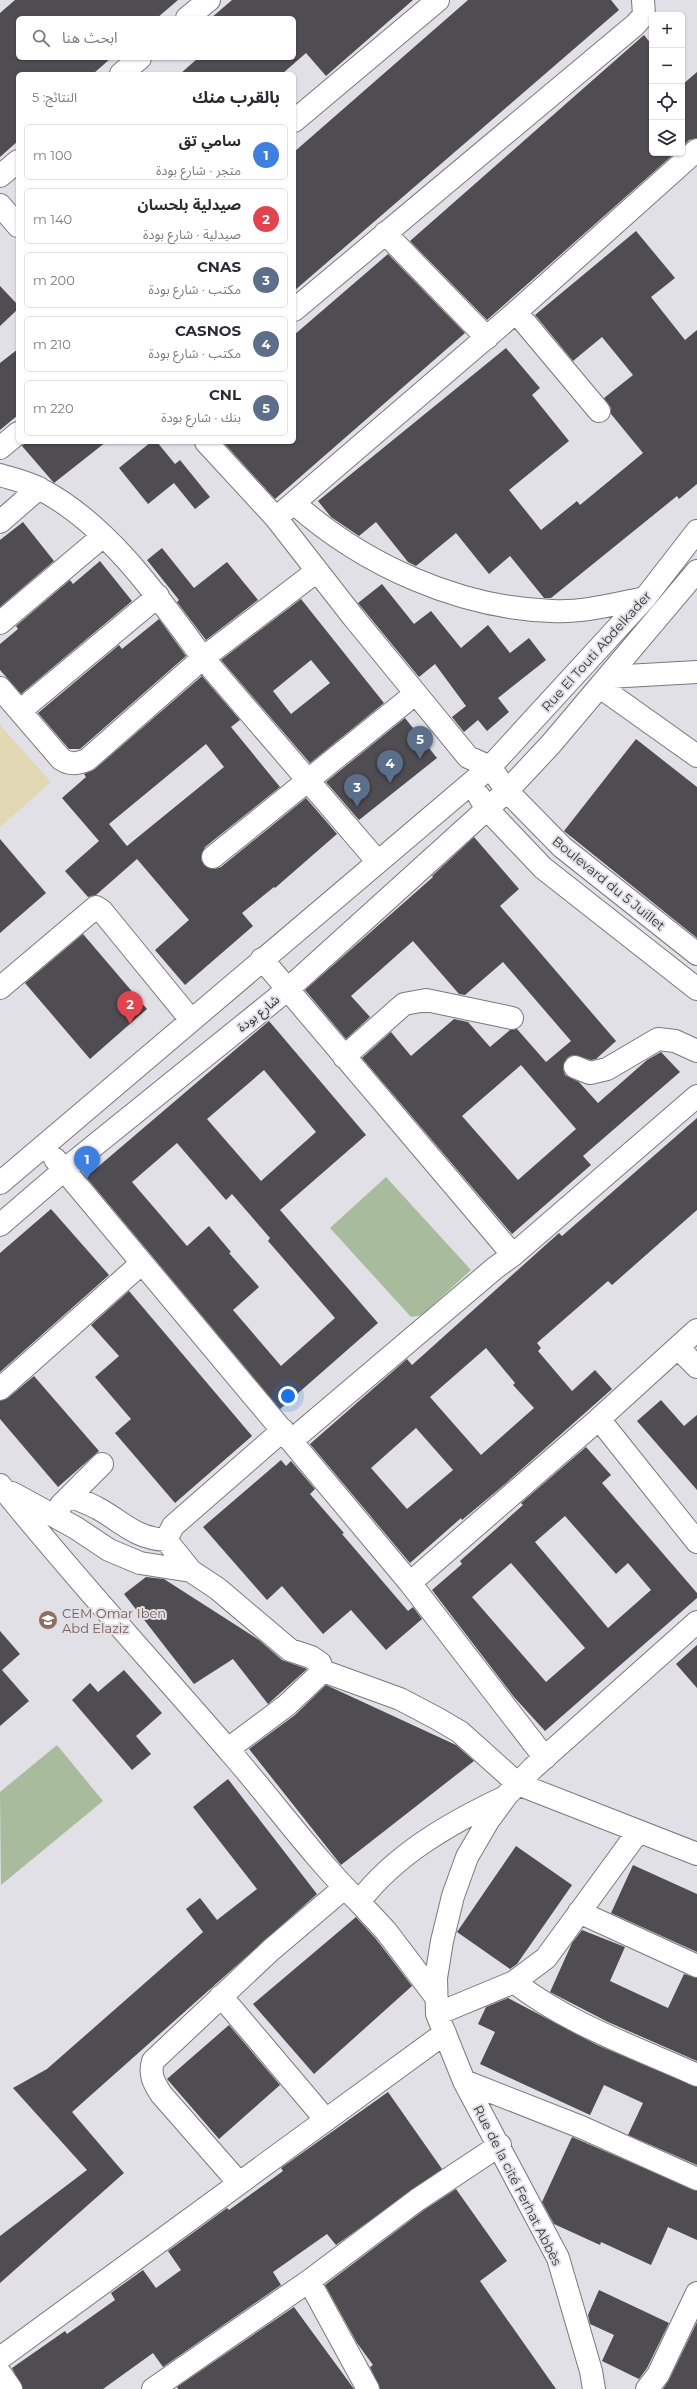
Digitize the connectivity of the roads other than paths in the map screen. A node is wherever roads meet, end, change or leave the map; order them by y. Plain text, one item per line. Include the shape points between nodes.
1 (209, 0) edge
2 (438, 0) edge
3 (643, 0) edge
4 (189, 16) edge
5 (138, 60) edge
6 (123, 72) edge
7 (296, 119) edge
8 (697, 150) edge
9 (16, 163) edge
10 (0, 176) edge
11 (0, 205) edge
12 (16, 224) edge
13 (385, 233) junction
14 (296, 308) edge
15 (516, 312) junction
16 (487, 338) junction
17 (599, 411) dead end
18 (16, 435) edge
19 (208, 444) edge
20 (0, 448) edge
21 (0, 475) edge
22 (39, 488) junction
23 (295, 504) junction
24 (276, 518) junction
25 (0, 522) edge
26 (697, 531) edge
27 (103, 536) junction
28 (317, 571) junction
29 (697, 571) edge
30 (158, 596) junction
31 (645, 598) junction
32 (0, 623) edge
33 (203, 658) junction
34 (697, 672) edge
35 (604, 682) junction
36 (0, 688) edge
37 (415, 694) junction
38 (20, 711) junction
39 (697, 756) edge
40 (468, 757) junction
41 (490, 767) junction
42 (308, 780) junction
43 (471, 784) junction
44 (507, 791) junction
45 (487, 808) junction
46 (213, 857) dead end
47 (378, 862) junction
48 (697, 954) edge
49 (262, 959) junction
50 (0, 988) edge
51 (697, 989) edge
52 (287, 990) junction
53 (512, 1018) dead end
54 (191, 1020) junction
55 (697, 1051) edge
56 (344, 1057) junction
57 (575, 1067) dead end
58 (697, 1096) edge
59 (43, 1146) junction
60 (64, 1170) junction
61 (2, 1177) edge
62 (0, 1225) edge
63 (513, 1255) junction
64 (142, 1263) junction
65 (697, 1330) edge
66 (678, 1348) junction
67 (697, 1368) edge
68 (0, 1389) edge
69 (599, 1418) junction
70 (287, 1435) junction
71 (102, 1464) dead end
72 (0, 1486) edge
73 (70, 1496) junction
74 (51, 1514) junction
75 (166, 1540) junction
76 (697, 1542) edge
77 (191, 1572) junction
78 (410, 1582) junction
79 (697, 1622) edge
80 (323, 1672) junction
81 (228, 1749) junction
82 (545, 1758) junction
83 (513, 1790) junction
84 (638, 1832) junction
85 (697, 1854) edge
86 (352, 1894) junction
87 (579, 1912) junction
88 (697, 1966) edge
89 (514, 1982) junction
90 (221, 1996) junction
91 (443, 2024) junction
92 (697, 2075) edge
93 (464, 2081) junction
94 (326, 2120) junction
95 (500, 2145) junction
96 (697, 2179) edge
97 (239, 2184) junction
98 (308, 2281) junction
99 (697, 2293) edge
100 (1, 2358) edge
101 (11, 2389) edge
102 (153, 2389) edge
103 (368, 2389) edge
104 (594, 2389) edge
105 (648, 2389) edge

1 - 4 street
2 - 7 street
3 - 13 street via 644,14 635,25
5 - 6 street
8 - 15 street
9 - 10 street
11 - 12 street
13 - 14 street
13 - 16 street
15 - 16 street
15 - 17 street
16 - 23 street
18 - 20 street
19 - 24 street
21 - 22 street
22 - 25 street
22 - 27 street via 56,498
23 - 24 street
23 - 31 street via 326,530 369,556 418,580 484,602 553,612
24 - 28 street
26 - 31 street, Rue El Touti Abdelkader
27 - 30 street
27 - 32 street
28 - 33 street
28 - 37 street
29 - 35 street, Rue El Touti Abdelkader
30 - 33 street
30 - 38 street
31 - 41 street, Rue El Touti Abdelkader
33 - 38 street via 87,760 79,763 72,764 61,759
33 - 42 street
34 - 35 street
35 - 39 street
35 - 44 street, Rue El Touti Abdelkader
36 - 38 street
37 - 40 street
37 - 42 street
40 - 41 street
40 - 43 street
41 - 43 street
41 - 44 street, Boulevard du 5 Juillet
42 - 46 street
42 - 47 street
43 - 45 street
43 - 47 street
44 - 45 street, شارع بودة
44 - 48 street, Boulevard du 5 Juillet via 562,847
45 - 51 street via 544,868
45 - 52 street, شارع بودة
47 - 49 street
49 - 52 street
49 - 54 street
50 - 54 street via 96,907 102,911
52 - 56 street
52 - 60 street, شارع بودة
53 - 56 street via 426,1000 404,1004
54 - 59 street
55 - 57 street via 675,1041 658,1039 607,1069 590,1073
56 - 63 street
58 - 63 street
59 - 60 street
59 - 61 street
60 - 62 street, شارع بودة
60 - 64 street
63 - 70 street
64 - 68 street
64 - 70 street
65 - 66 street
66 - 67 street
66 - 69 street
69 - 76 street
69 - 78 street
70 - 75 street via 173,1526
70 - 78 street
71 - 73 street
72 - 74 street
72 - 81 street
73 - 74 street
73 - 75 street via 99,1509 132,1532 150,1539
74 - 77 street via 109,1550 140,1563
75 - 77 street
77 - 80 street via 218,1589 290,1650 320,1663
78 - 82 street
79 - 82 street
80 - 81 street via 287,1705
80 - 83 street via 400,1699 460,1732
81 - 86 street
82 - 83 street
83 - 84 street
83 - 86 street via 455,1821 377,1880
83 - 91 street via 488,1821 467,1857 453,1896 436,1978
84 - 85 street
84 - 87 street
86 - 90 street
86 - 91 street via 386,1931
87 - 88 street
87 - 89 street via 546,1958
89 - 91 street
89 - 92 street via 538,2001 565,2016
90 - 94 street
90 - 97 street via 153,2062 150,2070 153,2082 161,2094
91 - 93 street, Rue de la cité Ferhat Abbès
91 - 94 street
93 - 95 street, Rue de la cité Ferhat Abbès
93 - 96 street via 582,2127
94 - 97 street
95 - 98 street via 417,2200
95 - 104 street, Rue de la cité Ferhat Abbès via 558,2258
97 - 100 street
98 - 102 street
98 - 103 street
99 - 105 street via 658,2375
100 - 101 street

